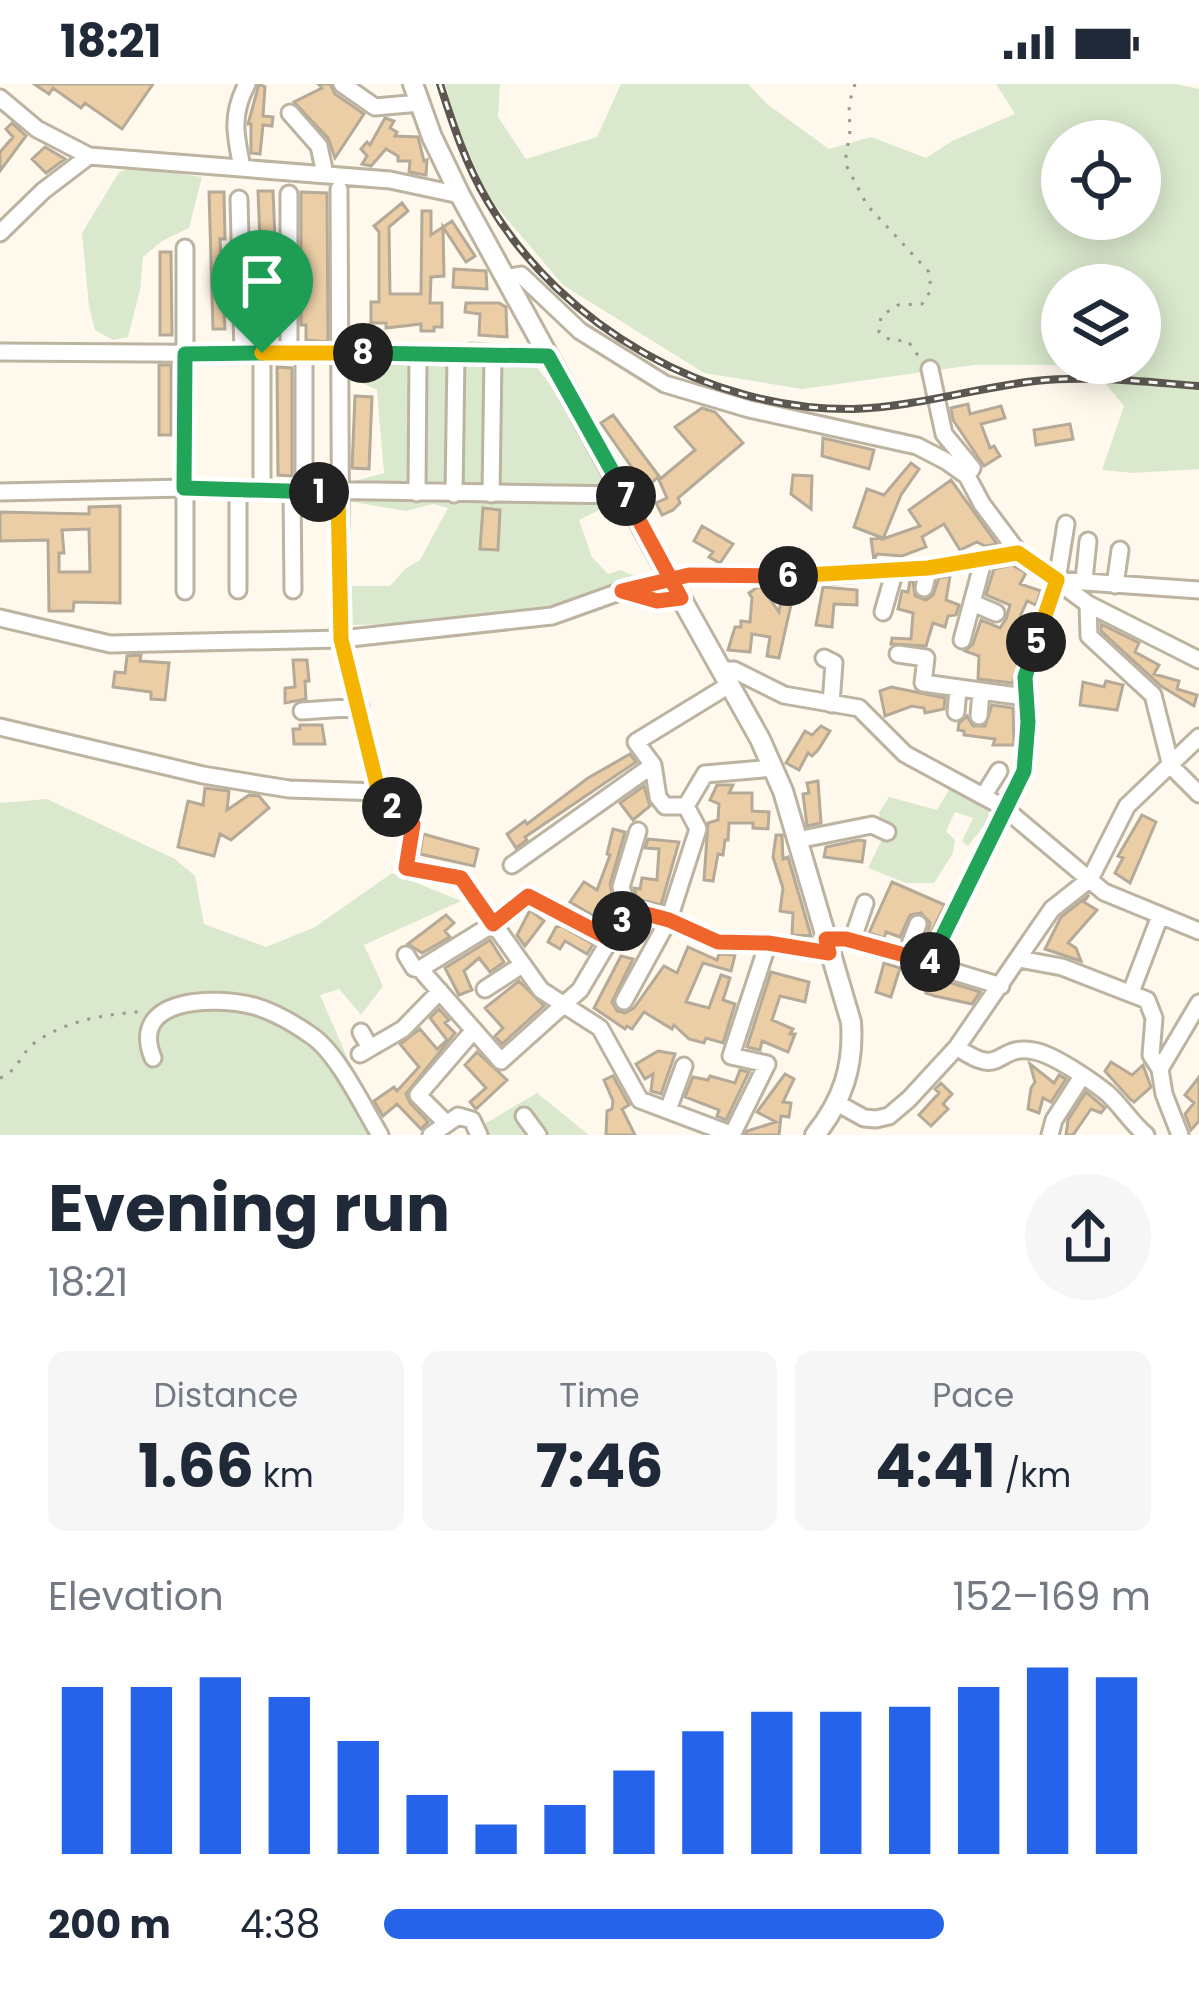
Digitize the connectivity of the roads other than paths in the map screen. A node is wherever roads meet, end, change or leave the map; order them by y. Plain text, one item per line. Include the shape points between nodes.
1 (247, 84) edge
2 (342, 84) edge
3 (416, 94) edge
4 (0, 98) edge
5 (290, 112) dead end
6 (320, 113) dead end
7 (303, 127) junction
8 (89, 156) junction
9 (242, 166) junction
10 (325, 174) junction
11 (339, 189) dead end
12 (289, 194) dead end
13 (460, 195) junction
14 (239, 199) dead end
15 (0, 233) edge
16 (184, 248) dead end
17 (505, 278) junction
18 (0, 352) edge
19 (297, 352) junction
20 (338, 352) junction
21 (243, 353) junction
22 (262, 353) junction
23 (185, 354) junction
24 (418, 355) junction
25 (456, 356) junction
26 (548, 356) junction
27 (494, 358) junction
28 (930, 369) road end
29 (967, 476) junction
30 (184, 488) junction
31 (238, 489) junction
32 (262, 490) junction
33 (298, 491) junction
34 (0, 492) edge
35 (338, 493) junction
36 (417, 494) junction
37 (454, 494) junction
38 (491, 494) junction
39 (625, 495) junction
40 (1066, 524) dead end
41 (1088, 541) dead end
42 (1120, 550) dead end
43 (1018, 553) junction
44 (984, 558) junction
45 (929, 567) junction
46 (896, 570) junction
47 (1057, 580) junction
48 (1084, 580) junction
49 (1115, 585) junction
50 (924, 587) dead end
51 (238, 590) dead end
52 (293, 590) dead end
53 (1199, 590) edge
54 (185, 591) dead end
55 (622, 591) junction
56 (681, 598) junction
57 (975, 604) junction
58 (1088, 604) junction
59 (883, 612) dead end
60 (996, 613) dead end
61 (0, 618) edge
62 (341, 639) junction
63 (962, 640) dead end
64 (898, 654) dead end
65 (824, 658) dead end
66 (1199, 659) edge
67 (724, 677) junction
68 (958, 688) junction
69 (981, 692) junction
70 (1024, 697) junction
71 (831, 704) junction
72 (360, 707) junction
73 (302, 711) dead end
74 (956, 712) dead end
75 (980, 716) dead end
76 (0, 727) edge
77 (1199, 737) edge
78 (653, 766) junction
79 (1172, 766) junction
80 (774, 768) junction
81 (999, 771) dead end
82 (380, 793) junction
83 (1199, 794) edge
84 (984, 795) junction
85 (686, 806) junction
86 (1006, 809) junction
87 (638, 831) dead end
88 (887, 832) dead end
89 (797, 840) junction
90 (512, 865) dead end
91 (1090, 878) junction
92 (865, 903) dead end
93 (628, 909) junction
94 (1160, 916) junction
95 (669, 920) junction
96 (493, 924) junction
97 (918, 924) dead end
98 (1199, 932) edge
99 (612, 940) junction
100 (852, 941) junction
101 (768, 943) junction
102 (827, 946) junction
103 (406, 955) dead end
104 (905, 957) junction
105 (1019, 958) junction
106 (522, 964) junction
107 (929, 964) junction
108 (420, 969) junction
109 (1001, 986) junction
110 (484, 989) dead end
111 (440, 992) junction
112 (1131, 992) junction
113 (623, 1001) dead end
114 (1199, 1003) edge
115 (568, 1005) junction
116 (474, 1030) junction
117 (361, 1032) dead end
118 (957, 1047) junction
119 (153, 1058) dead end
120 (684, 1066) dead end
121 (1160, 1069) junction
122 (1081, 1078) junction
123 (837, 1103) junction
124 (668, 1110) junction
125 (524, 1116) dead end
126 (445, 1122) junction
127 (1179, 1133) edge
128 (733, 1134) edge
129 (1145, 1134) edge
130 (380, 1135) edge
131 (431, 1135) edge
132 (479, 1135) edge
133 (538, 1135) edge
134 (815, 1135) edge
135 (1050, 1135) edge

1 - 9 street via 233,128
2 - 3 street via 375,107
3 - 13 main road
4 - 8 street
5 - 7 street
6 - 7 street
7 - 10 street via 319,146
8 - 9 street
8 - 15 street
9 - 10 street
10 - 13 street
11 - 20 street
12 - 19 street
13 - 17 main road
14 - 21 street
16 - 23 street
17 - 26 main road
17 - 29 street via 521,275 580,331 665,384 917,446
18 - 23 street
19 - 20 street
19 - 22 street
19 - 33 street
20 - 24 street
20 - 35 street
21 - 22 street
21 - 23 street
22 - 32 street
23 - 30 street
24 - 25 street
24 - 36 street
25 - 27 street
25 - 37 street
26 - 27 street
26 - 39 main road
27 - 38 street
28 - 29 street via 944,434 973,468
29 - 43 street
30 - 31 street
30 - 34 street
30 - 54 street
31 - 32 street
31 - 51 street
32 - 33 street
33 - 35 street
33 - 52 street
35 - 36 street
35 - 62 street
36 - 37 street
37 - 38 street
38 - 39 street
39 - 56 main road, bridge
40 - 47 street
41 - 48 street
42 - 49 street
43 - 44 street
43 - 47 street
44 - 45 street
44 - 57 street
45 - 46 street
45 - 50 street
46 - 55 street via 689,575
46 - 59 street
47 - 48 street
47 - 58 street
47 - 70 street
48 - 49 street
49 - 53 street
55 - 56 street
55 - 62 street via 552,616
56 - 67 main road
57 - 60 street
57 - 63 street
58 - 66 street
58 - 79 street via 1090,636 1153,695
61 - 62 street via 110,644
62 - 72 street
64 - 68 street via 926,658 923,682
65 - 71 street via 834,663
67 - 71 street via 734,670 784,695
67 - 78 street via 636,742
67 - 80 main road
68 - 69 street
68 - 74 street
69 - 70 street
69 - 75 street
70 - 86 street via 1024,771
71 - 84 street via 859,708 905,754
72 - 73 street
72 - 82 street
76 - 82 street via 203,775
77 - 79 street
78 - 85 street via 665,806
78 - 90 street
79 - 83 street
79 - 91 street via 1127,806
80 - 85 street via 705,774
80 - 89 main road
81 - 84 street
82 - 96 street via 413,824 406,868 461,878
84 - 86 street
85 - 95 street via 698,830
86 - 91 street
86 - 107 street
87 - 93 street via 621,887
88 - 89 street via 872,825
89 - 102 main road
91 - 94 street via 1103,892
91 - 105 street via 1052,909
92 - 100 street
93 - 95 street
93 - 99 street
94 - 98 street
94 - 112 street
95 - 101 street via 718,942
95 - 113 street
96 - 99 street via 528,896
96 - 106 street
96 - 108 street
97 - 104 street
99 - 115 street
100 - 102 street
100 - 104 street
101 - 102 street
101 - 128 street via 731,1056 767,1064
102 - 123 main road via 853,1052
103 - 108 street
104 - 107 street
105 - 109 street
105 - 112 street
106 - 110 street
106 - 115 street via 541,990
107 - 109 street
108 - 111 street
109 - 118 street
111 - 116 street
111 - 117 street via 404,1029 365,1051
112 - 121 street via 1147,1000 1154,1018 1151,1055
114 - 121 street
115 - 116 street via 501,1060
115 - 124 street via 600,1028 640,1100
116 - 126 street via 418,1095
118 - 122 street via 987,1064 1032,1050
118 - 123 street via 889,1116 864,1118
119 - 130 street via 148,1026 158,1012 175,1004 252,1006 318,1040
120 - 124 street
121 - 127 street
122 - 129 street
122 - 135 street
123 - 134 main road
124 - 128 street
125 - 133 street
126 - 131 street
126 - 132 street via 472,1120
127 - 129 street

